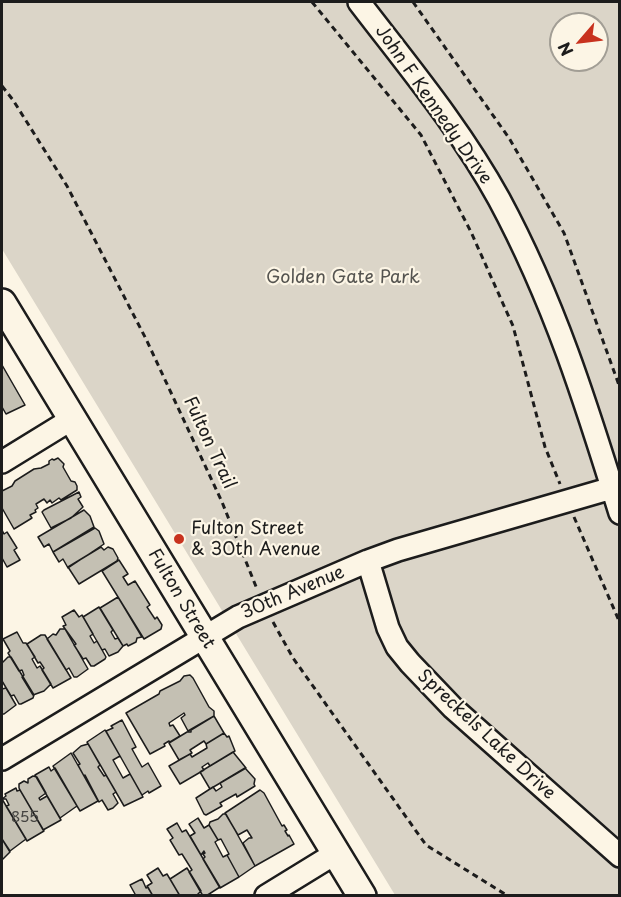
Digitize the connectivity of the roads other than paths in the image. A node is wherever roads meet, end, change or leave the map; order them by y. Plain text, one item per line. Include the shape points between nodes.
1 (360, 2) edge
2 (2, 303) edge
3 (72, 419) junction
4 (2, 462) edge
5 (612, 488) junction
6 (620, 513) edge
7 (368, 561) junction
8 (204, 636) junction
9 (2, 759) edge
10 (336, 853) junction
11 (620, 856) edge
12 (266, 896) edge
13 (362, 896) edge

1 - 5 street, John F Kennedy Drive via 468,149 513,226 568,351
2 - 3 main road, Fulton Street
3 - 4 street
3 - 8 main road, Fulton Street
5 - 6 street, John F Kennedy Drive
5 - 7 street, 30th Avenue
7 - 8 street, 30th Avenue via 238,617
7 - 11 street, Spreckels Lake Drive via 388,628 410,663 461,715
8 - 9 street, 30th Avenue
8 - 10 main road, Fulton Street
10 - 12 street
10 - 13 main road, Fulton Street

